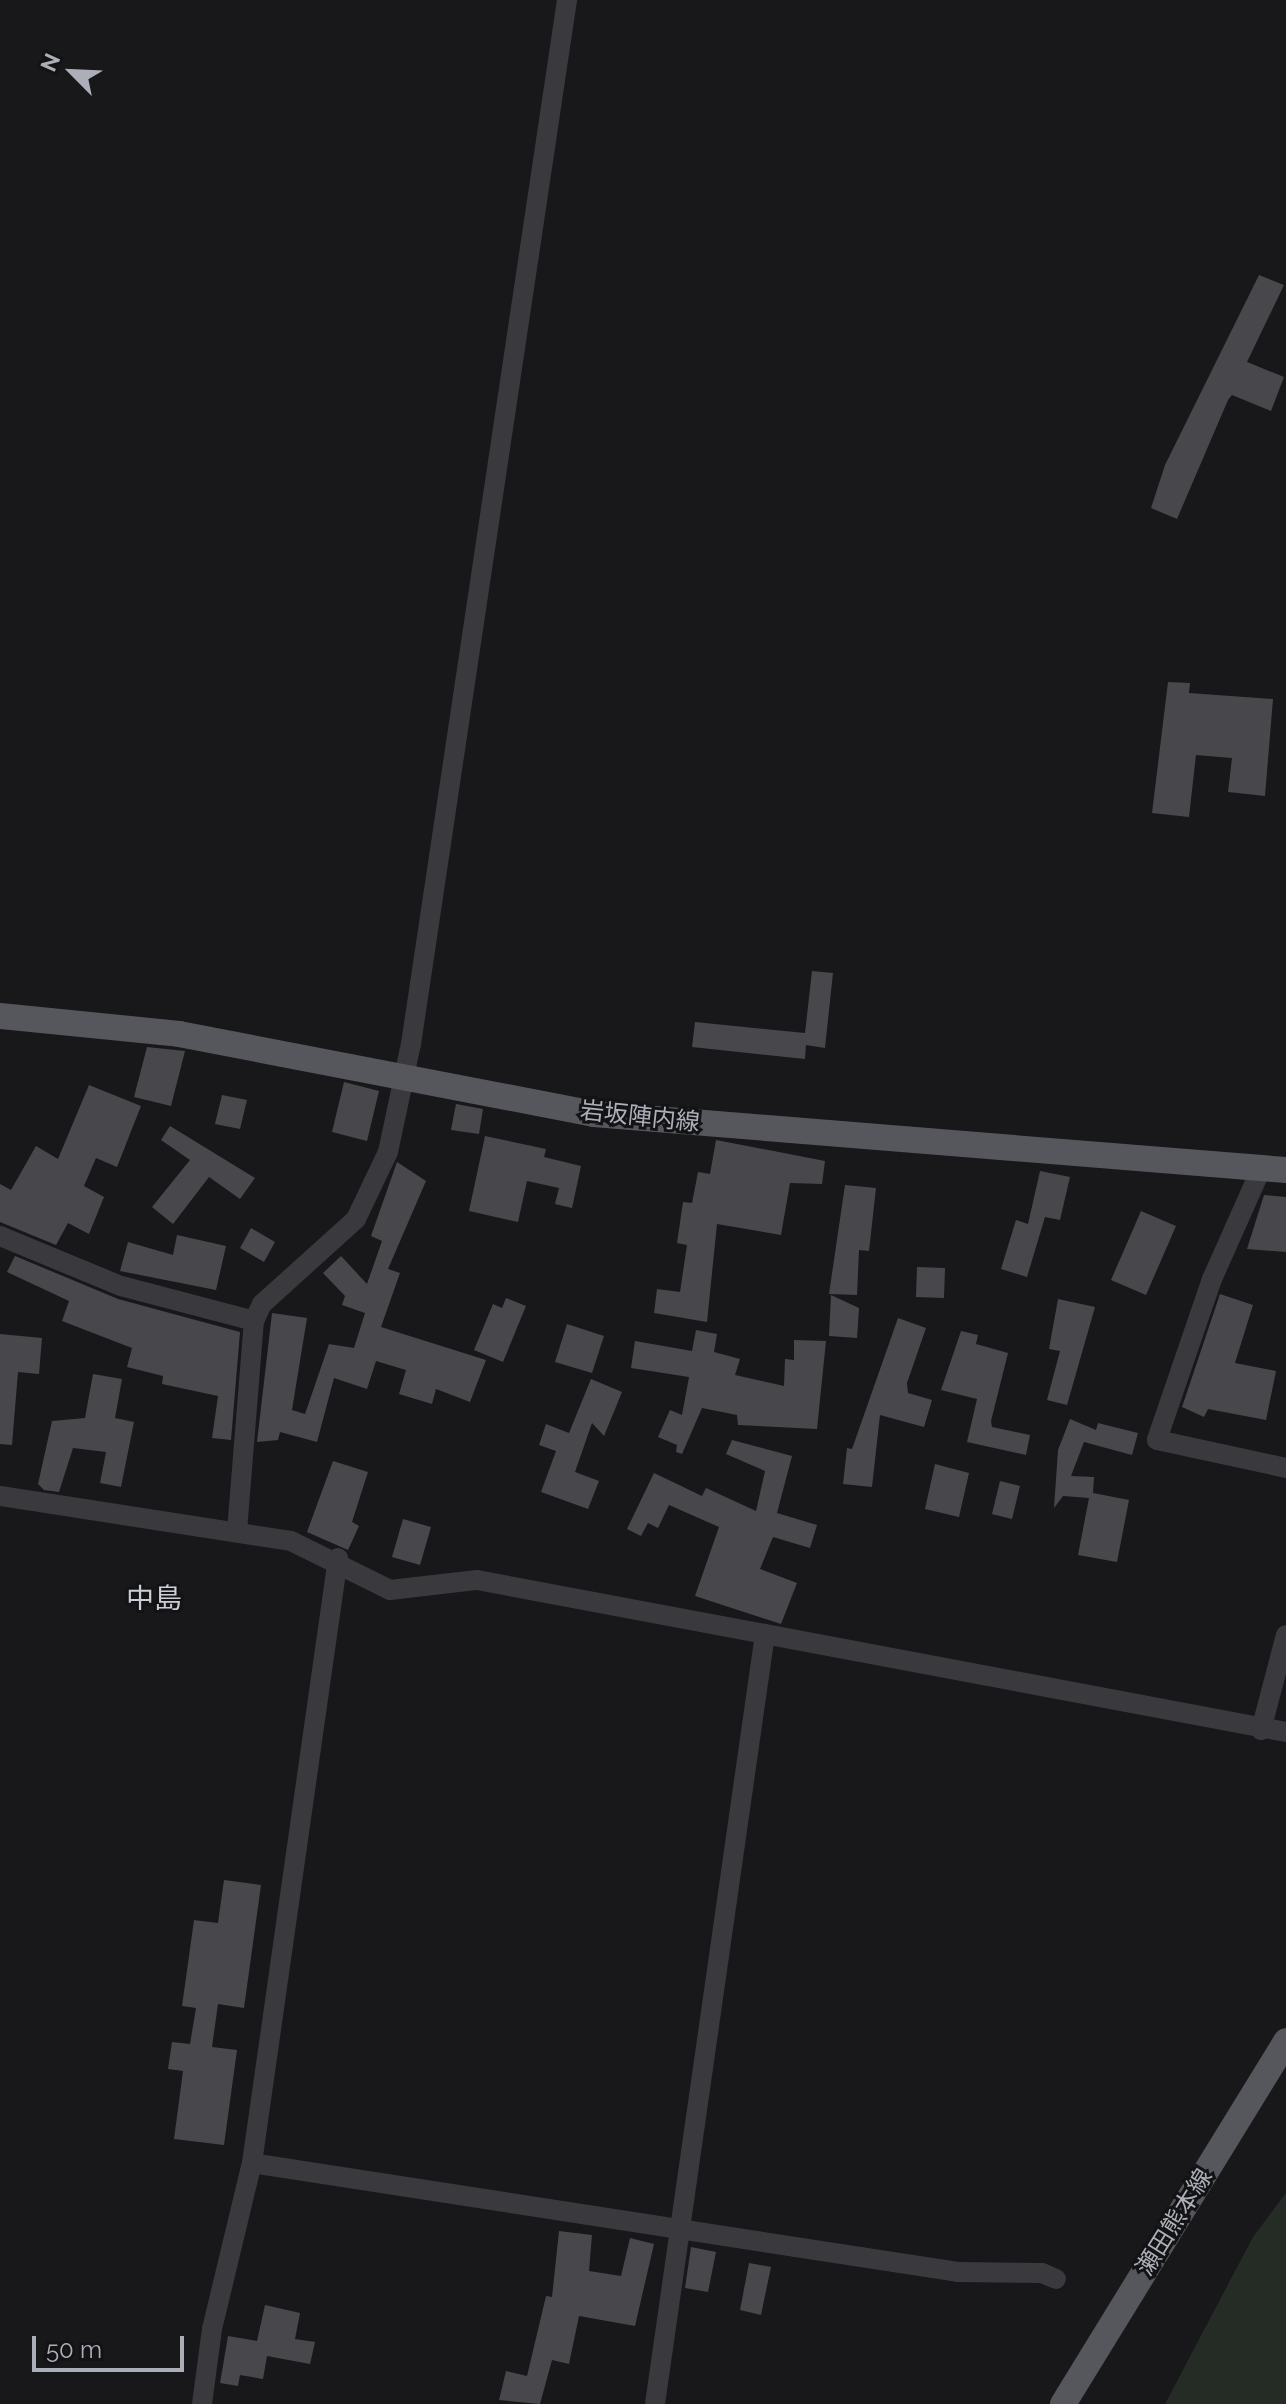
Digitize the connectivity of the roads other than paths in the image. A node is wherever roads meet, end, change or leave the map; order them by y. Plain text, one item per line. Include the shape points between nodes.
1 (567, 0) edge
2 (0, 1016) edge
3 (403, 1077) junction
4 (1273, 1169) edge
5 (0, 1236) edge
6 (254, 1321) junction
7 (1286, 1468) edge
8 (0, 1496) edge
9 (237, 1531) junction
10 (338, 1558) junction
11 (765, 1634) junction
12 (1286, 1635) edge
13 (1261, 1730) junction
14 (1286, 1732) edge
15 (1286, 2041) edge
16 (252, 2163) junction
17 (678, 2228) junction
18 (1056, 2279) dead end
19 (202, 2404) edge
20 (655, 2404) edge
21 (1063, 2404) edge

1 - 3 street
2 - 3 main road, 岩坂陣内線 via 179,1034
3 - 4 main road, 岩坂陣内線 via 594,1114
3 - 6 street via 388,1152 356,1219 262,1304
4 - 7 street via 1212,1279 1157,1440
5 - 6 street via 121,1286
6 - 9 street
8 - 9 street
9 - 10 street via 291,1541
10 - 11 street via 390,1590 477,1580
10 - 16 street
11 - 13 street
11 - 17 street
12 - 13 street
13 - 14 street
15 - 21 main road, 瀬田熊本線
16 - 17 street
16 - 19 street via 212,2329
17 - 18 street via 958,2272 1042,2273
17 - 20 street

